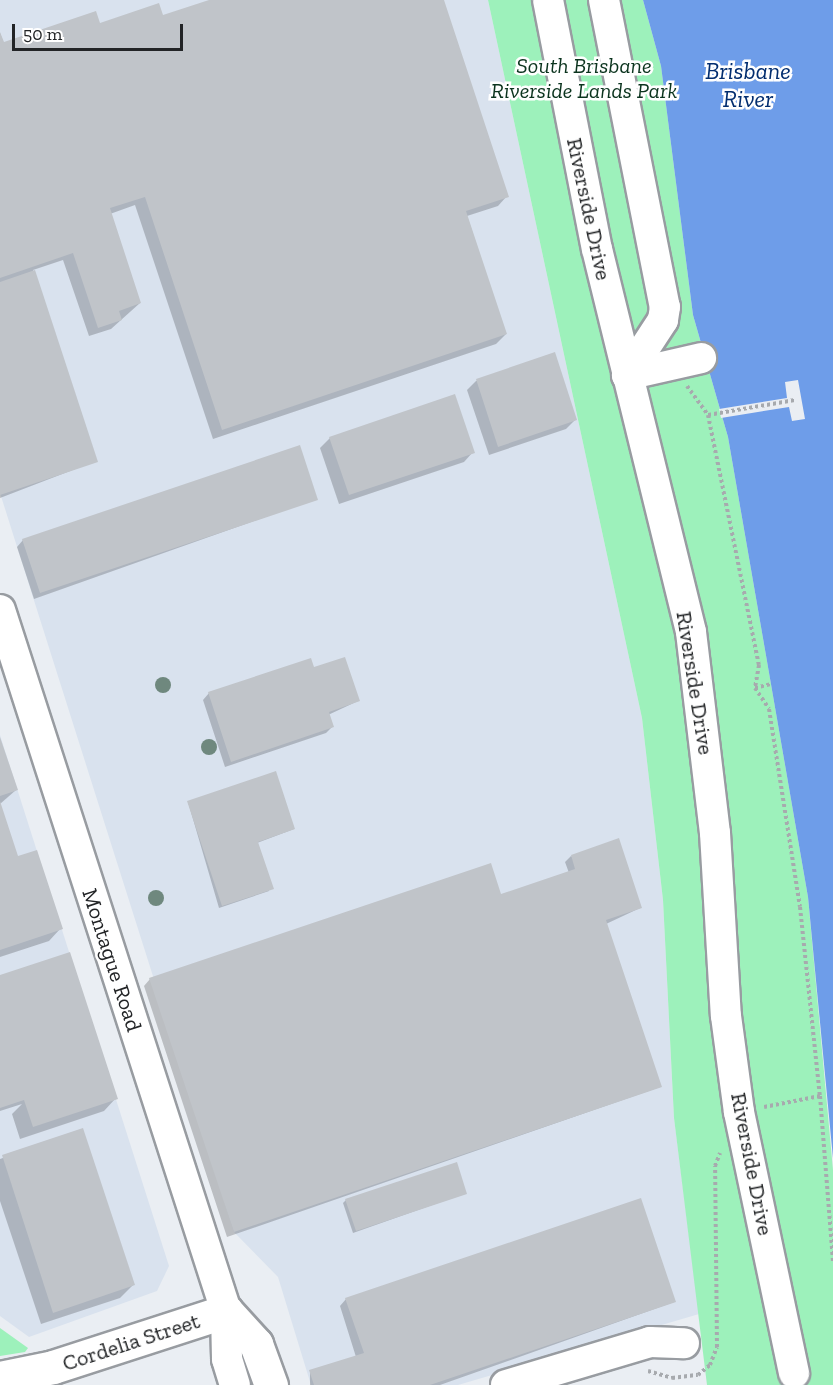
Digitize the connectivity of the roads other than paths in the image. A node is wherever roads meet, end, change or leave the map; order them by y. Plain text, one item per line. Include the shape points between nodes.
1 (548, 0) edge
2 (604, 0) edge
3 (691, 367) road end
4 (627, 375) junction
5 (0, 610) edge
6 (226, 1311) junction
7 (684, 1343) dead end
8 (795, 1373) dead end
9 (5, 1374) edge
10 (56, 1376) edge
11 (235, 1385) edge
12 (271, 1385) edge
13 (506, 1385) edge

1 - 4 street, Riverside Drive
2 - 4 street via 665,308 663,320
3 - 4 street
4 - 8 street, Riverside Drive via 691,632 740,1112
5 - 6 street, Montague Road
6 - 10 main road, Cordelia Street
6 - 11 street, Montague Road via 227,1359
6 - 12 main road, Montague Road via 256,1344
7 - 13 street via 650,1342
9 - 10 main road, Cordelia Street

